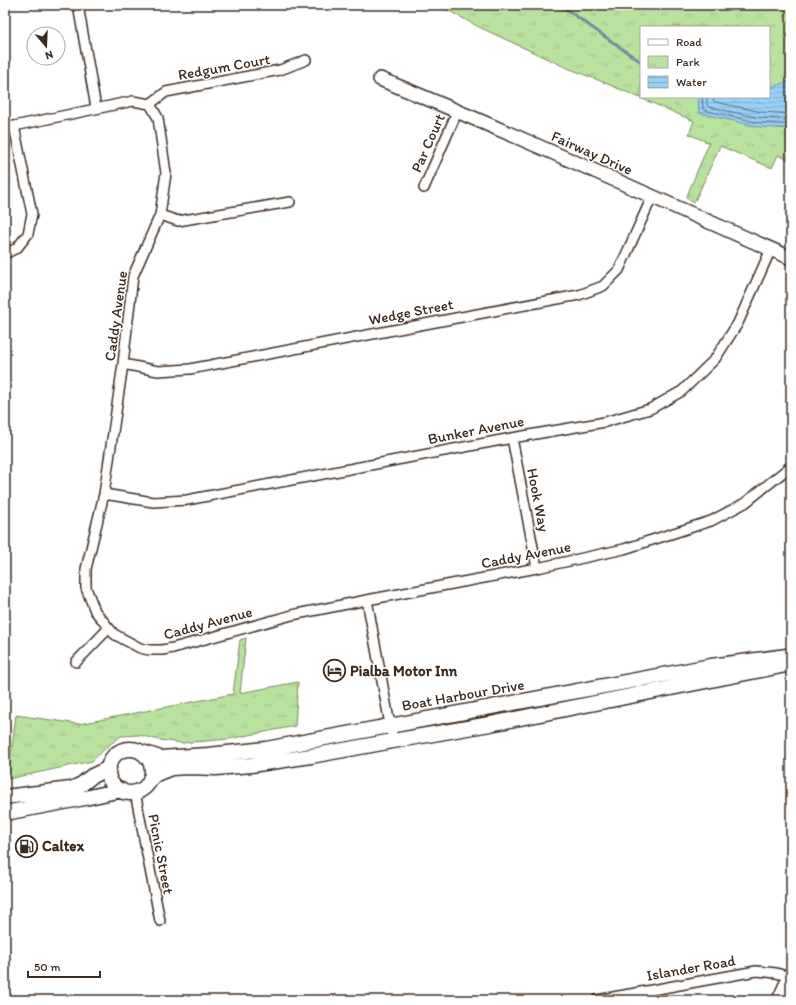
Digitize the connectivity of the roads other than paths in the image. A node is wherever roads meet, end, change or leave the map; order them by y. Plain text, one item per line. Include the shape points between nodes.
1 (78, 5) edge
2 (306, 60) dead end
3 (380, 79) dead end
4 (150, 104) junction
5 (96, 108) junction
6 (458, 110) junction
7 (9, 127) edge
8 (424, 188) dead end
9 (652, 197) junction
10 (290, 202) dead end
11 (160, 215) junction
12 (771, 249) junction
13 (5, 254) edge
14 (791, 258) edge
15 (123, 364) junction
16 (512, 438) junction
17 (791, 466) edge
18 (104, 494) junction
19 (537, 568) junction
20 (367, 600) junction
21 (109, 628) junction
22 (791, 655) edge
23 (76, 662) dead end
24 (791, 664) edge
25 (389, 726) junction
26 (393, 741) junction
27 (142, 752) junction
28 (109, 768) junction
29 (150, 779) junction
30 (120, 790) junction
31 (135, 792) junction
32 (5, 797) edge
33 (5, 813) edge
34 (160, 921) dead end
35 (791, 975) edge
36 (596, 1000) edge
37 (779, 1000) edge

1 - 5 street
2 - 4 street, Redgum Court via 280,70 166,92
3 - 6 street, Fairway Drive
4 - 5 street via 133,101
4 - 11 street, Caddy Avenue via 158,118 166,173
5 - 7 street
6 - 8 street, Par Court
6 - 9 street, Fairway Drive
7 - 13 street via 32,214 28,234 17,248
9 - 12 street, Fairway Drive
9 - 15 street, Wedge Street via 619,270 603,286 579,295 190,369 158,371
10 - 11 street via 178,221
11 - 15 street, Caddy Avenue via 133,276
12 - 14 street, Fairway Drive
12 - 16 street, Bunker Avenue via 738,323 715,360 682,391 650,409 605,422
15 - 18 street, Caddy Avenue
16 - 18 street, Bunker Avenue via 187,500 153,502
16 - 19 street, Hook Way
17 - 19 street, Caddy Avenue via 745,503 711,521 624,549
18 - 21 street, Caddy Avenue via 86,569 86,588 95,612
19 - 20 street, Caddy Avenue
20 - 21 street, Caddy Avenue via 292,615 162,650 140,648 114,634
20 - 25 street
21 - 23 street
22 - 25 main road, Boat Harbour Drive via 711,666
24 - 26 main road
25 - 26 street
25 - 27 main road, Boat Harbour Drive via 266,749 160,758
26 - 29 main road via 252,765 171,768
27 - 28 main road via 128,749 119,753
27 - 29 main road via 151,764
28 - 30 main road via 110,779
28 - 32 main road via 71,789
29 - 31 main road via 144,788
30 - 31 main road
30 - 33 main road
31 - 34 street, Picnic Street
35 - 36 street, Islander Road via 756,971
35 - 37 street

